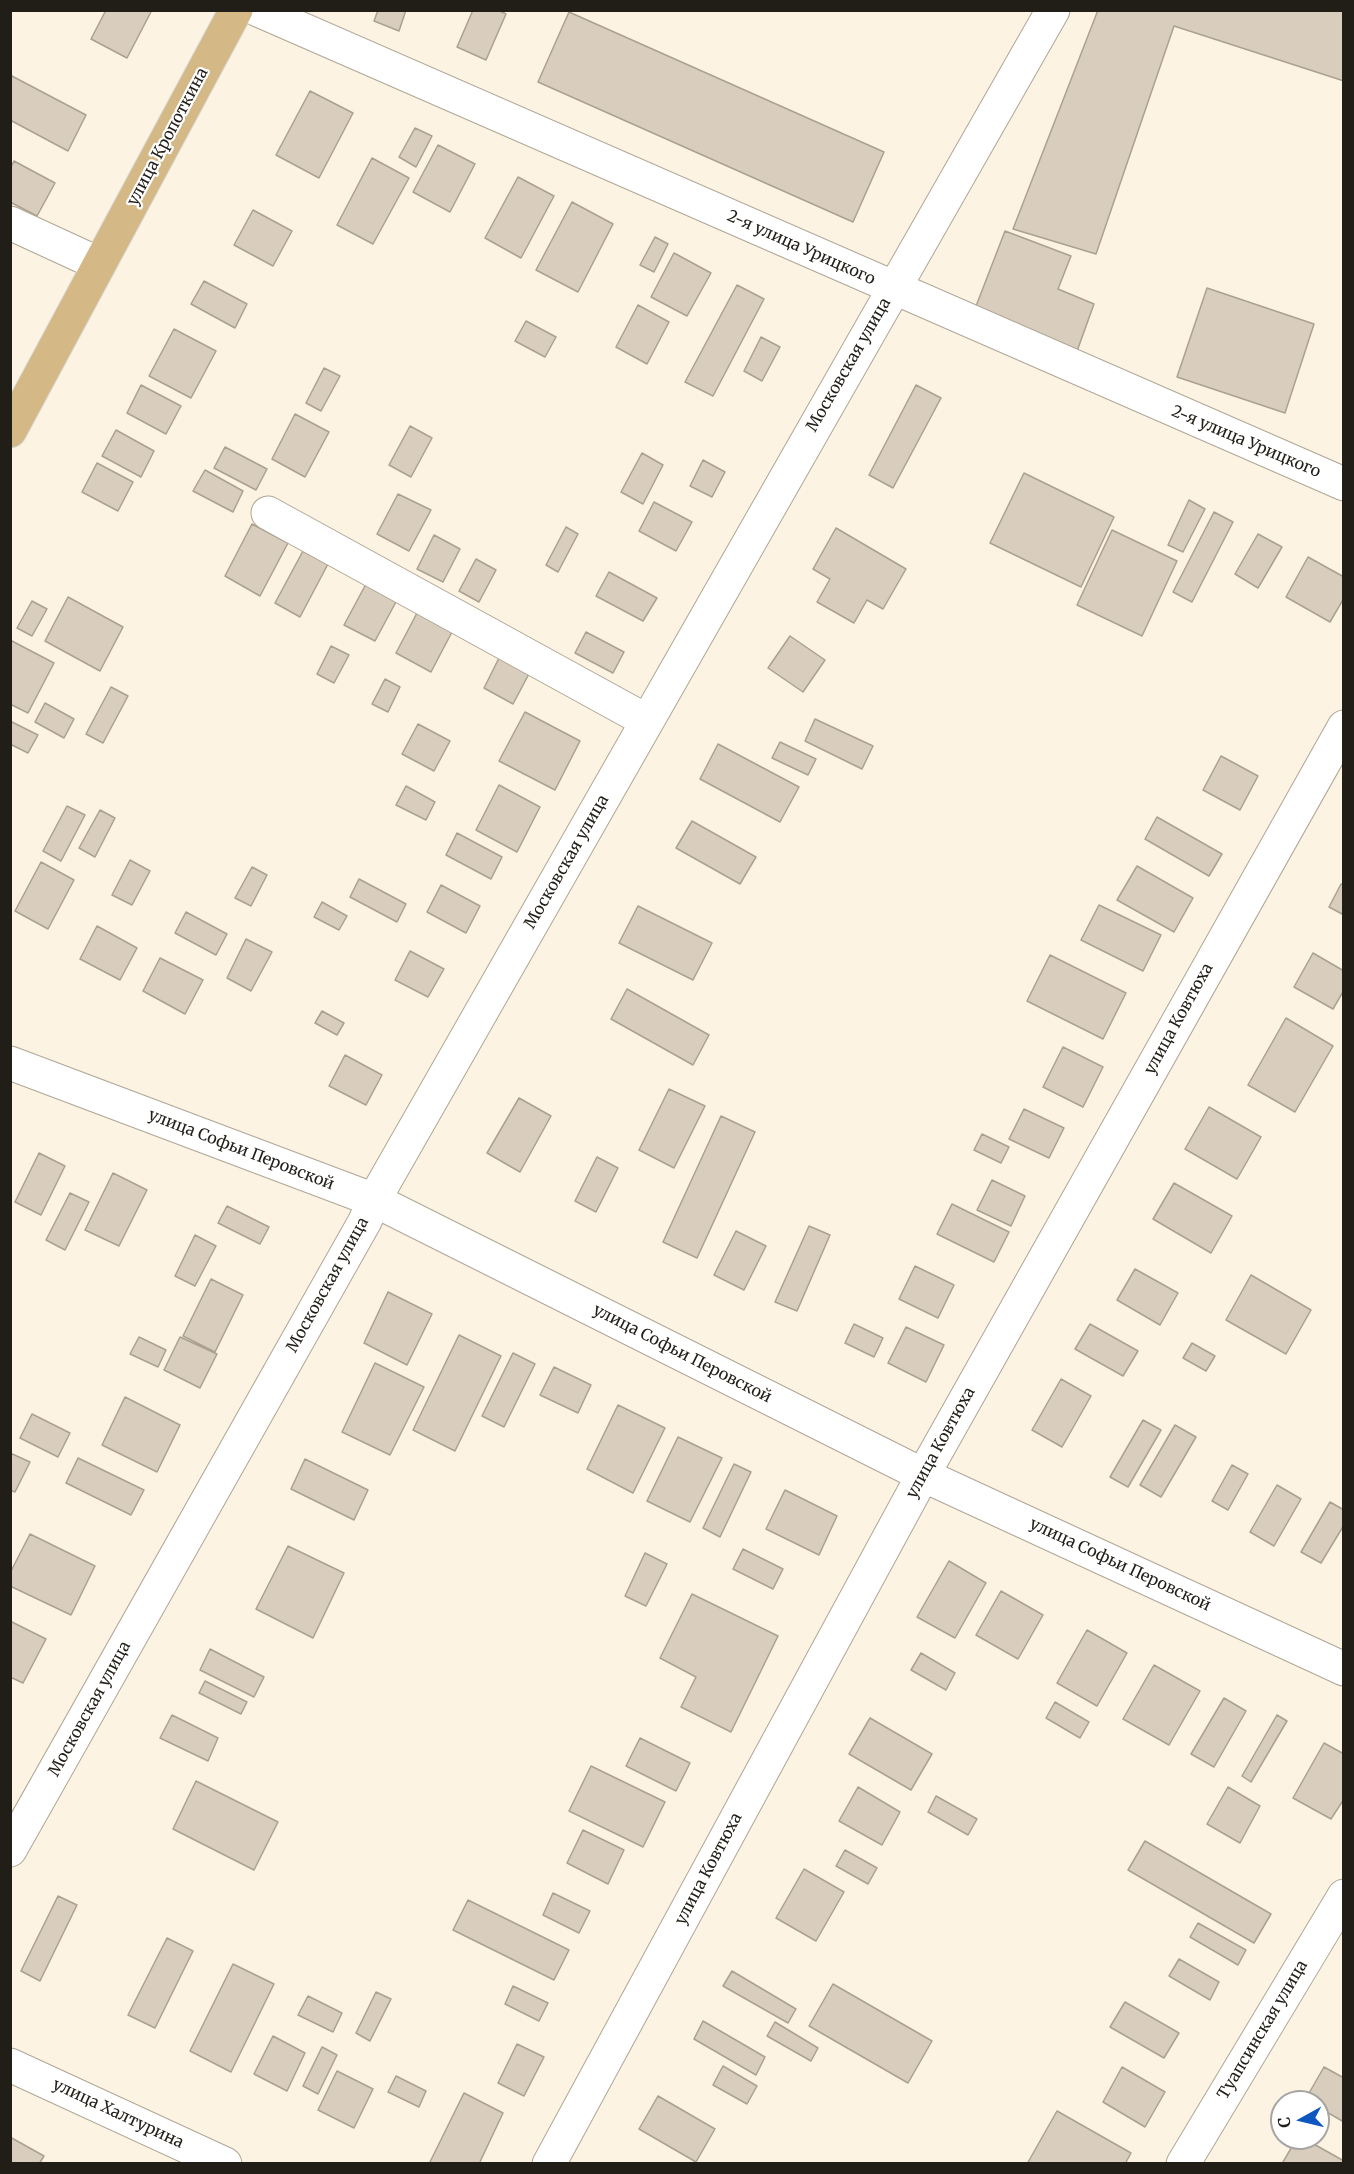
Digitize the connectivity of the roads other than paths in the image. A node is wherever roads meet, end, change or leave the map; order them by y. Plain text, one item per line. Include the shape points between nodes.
1 (236, 10) edge
2 (258, 10) edge
3 (1053, 10) edge
4 (10, 223) edge
5 (99, 264) junction
6 (893, 289) junction
7 (10, 431) edge
8 (1344, 484) edge
9 (268, 513) dead end
10 (647, 721) junction
11 (1344, 727) edge
12 (10, 1063) edge
13 (374, 1200) junction
14 (923, 1474) junction
15 (1344, 1669) edge
16 (10, 1850) edge
17 (1344, 1896) edge
18 (10, 2064) edge
19 (225, 2163) edge
20 (549, 2163) edge
21 (1183, 2163) edge

1 - 5 main road, улица Кропоткина
2 - 6 street, 2-я улица Урицкого
3 - 6 street, Московская улица
4 - 5 street
5 - 7 main road, улица Кропоткина
6 - 8 street, 2-я улица Урицкого
6 - 10 street, Московская улица
9 - 10 street
10 - 13 street, Московская улица
11 - 14 street, улица Ковтюха
12 - 13 street, улица Софьи Перовской
13 - 14 street, улица Софьи Перовской
13 - 16 street, Московская улица
14 - 15 street, улица Софьи Перовской
14 - 20 street, улица Ковтюха
17 - 21 street, Туапсинская улица
18 - 19 street, улица Халтурина

